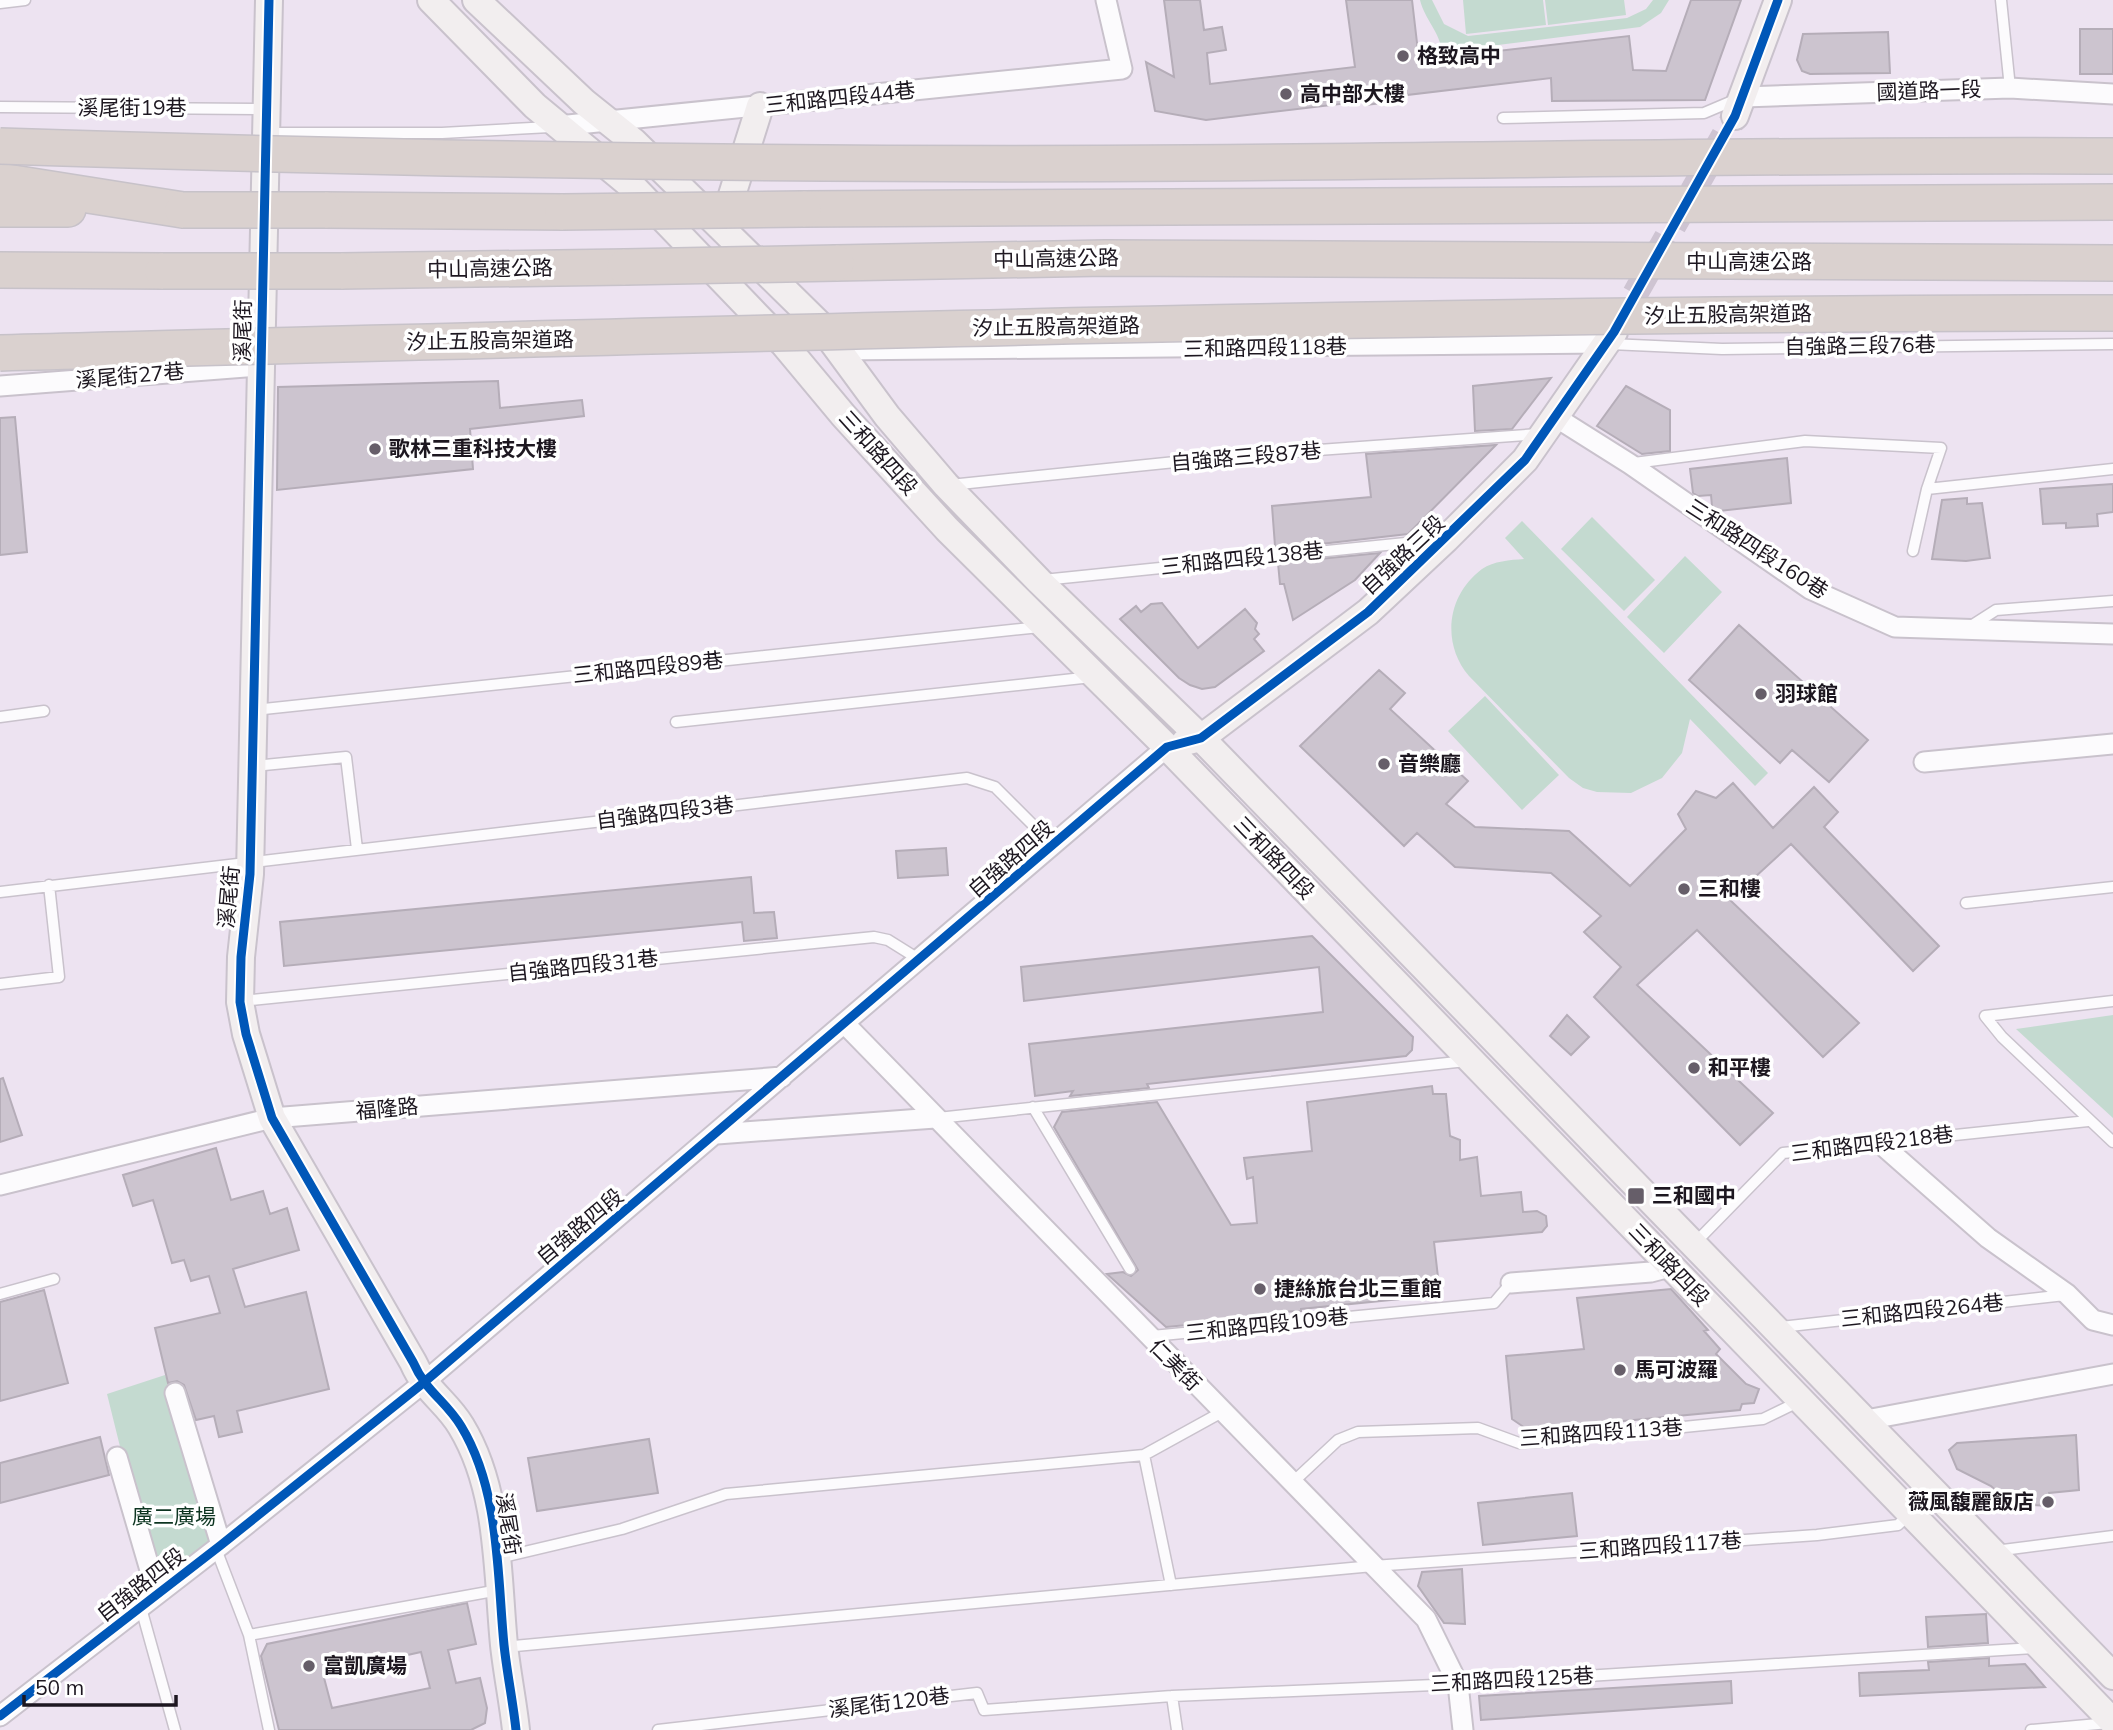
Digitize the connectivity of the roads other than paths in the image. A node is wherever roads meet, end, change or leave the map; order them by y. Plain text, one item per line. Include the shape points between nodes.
1 (25, 0) edge
2 (269, 0) edge
3 (431, 0) edge
4 (476, 0) edge
5 (1106, 0) edge
6 (1778, 0) edge
7 (2001, 0) edge
8 (0, 3) edge
9 (2010, 88) junction
10 (2113, 93) edge
11 (760, 106) junction
12 (1740, 106) junction
13 (0, 107) edge
14 (1503, 118) dead end
15 (264, 121) junction
16 (606, 122) junction
17 (558, 126) junction
18 (0, 146) edge
19 (2113, 156) edge
20 (0, 181) edge
21 (2113, 202) edge
22 (0, 209) edge
23 (183, 210) junction
24 (722, 229) junction
25 (2113, 263) edge
26 (0, 270) edge
27 (2113, 313) edge
28 (1610, 337) junction
29 (2113, 344) edge
30 (839, 350) junction
31 (0, 353) edge
32 (260, 366) junction
33 (0, 386) edge
34 (1551, 425) junction
35 (1630, 464) junction
36 (2113, 469) edge
37 (946, 485) junction
38 (1927, 489) junction
39 (1446, 539) junction
40 (1913, 551) dead end
41 (1039, 581) junction
42 (2113, 601) edge
43 (1044, 627) junction
44 (1967, 629) junction
45 (2108, 634) edge
46 (1096, 677) junction
47 (251, 710) junction
48 (44, 711) dead end
49 (0, 717) edge
50 (676, 722) dead end
51 (1201, 738) junction
52 (2113, 744) edge
53 (1167, 747) junction
54 (1924, 762) dead end
55 (252, 766) junction
56 (1054, 846) junction
57 (357, 849) junction
58 (250, 861) junction
59 (49, 886) junction
60 (2113, 887) edge
61 (0, 892) edge
62 (1966, 903) dead end
63 (920, 960) junction
64 (0, 984) edge
65 (2113, 1001) edge
66 (240, 1002) junction
67 (844, 1023) junction
68 (1470, 1060) junction
69 (782, 1077) junction
70 (1033, 1107) junction
71 (272, 1118) junction
72 (935, 1118) junction
73 (2088, 1121) junction
74 (717, 1134) junction
75 (2113, 1142) edge
76 (1880, 1143) junction
77 (0, 1185) edge
78 (1694, 1244) junction
79 (1670, 1267) junction
80 (1130, 1269) dead end
81 (54, 1279) dead end
82 (1511, 1283) joint
83 (0, 1294) edge
84 (2067, 1294) junction
85 (2113, 1325) edge
86 (1777, 1327) junction
87 (1148, 1337) junction
88 (2113, 1374) edge
89 (422, 1384) junction
90 (175, 1393) dead end
91 (1801, 1401) junction
92 (1222, 1412) junction
93 (1866, 1420) junction
94 (1144, 1455) junction
95 (117, 1457) dead end
96 (1292, 1483) junction
97 (1932, 1490) junction
98 (1910, 1514) junction
99 (2113, 1536) edge
100 (219, 1547) junction
101 (1992, 1551) junction
102 (496, 1558) junction
103 (1373, 1566) junction
104 (1171, 1585) junction
105 (499, 1590) junction
106 (157, 1594) junction
107 (141, 1607) junction
108 (249, 1634) junction
109 (504, 1647) junction
110 (2040, 1647) junction
111 (2113, 1676) edge
112 (1458, 1684) junction
113 (1172, 1696) junction
114 (984, 1710) joint
115 (0, 1716) edge
116 (2113, 1722) edge
117 (176, 1730) edge
118 (269, 1730) edge
119 (516, 1730) edge
120 (658, 1730) edge
121 (1177, 1730) edge
122 (1463, 1730) edge
123 (2031, 1730) edge

1 - 8 lane
2 - 15 main road, 溪尾街
3 - 17 main road, 三和路四段
4 - 16 main road, 三和路四段
5 - 11 street, 三和路四段44巷 via 1122,69
6 - 12 main road
7 - 9 lane
9 - 10 street, 國道路一段
9 - 12 street, 國道路一段
11 - 16 street, 三和路四段44巷
11 - 24 main road
12 - 14 lane via 1704,113
13 - 15 lane, 溪尾街19巷
15 - 17 lane, 溪尾街19巷 via 443,133
15 - 32 main road, 溪尾街
16 - 17 street, 三和路四段44巷
16 - 24 main road, 三和路四段 via 634,142
17 - 43 main road, 三和路四段 via 634,188 783,343 947,529
18 - 19 highway, bridge via 723,163
20 - 23 highway
21 - 23 highway, bridge via 564,212
22 - 23 highway
24 - 30 main road, 三和路四段
25 - 26 highway, 中山高速公路, bridge via 1105,258 341,271
27 - 31 highway, 汐止五股高架道路, bridge via 1201,323
28 - 29 lane, 自強路三段76巷 via 1722,349
28 - 30 street, 三和路四段118巷
28 - 34 main road, 自強路三段
30 - 37 main road, 三和路四段
32 - 33 street, 溪尾街27巷
32 - 47 main road, 溪尾街
34 - 35 street, 三和路四段160巷
34 - 37 lane, 自強路三段87巷
34 - 39 main road, 自強路三段 via 1525,460
35 - 38 lane via 1805,441 1941,448
35 - 44 street, 三和路四段160巷 via 1810,589 1895,627
36 - 38 lane
37 - 41 main road, 三和路四段
38 - 40 lane
39 - 41 lane, 三和路四段138巷
39 - 51 main road, 自強路三段 via 1368,612
41 - 51 main road, 三和路四段
42 - 44 lane via 1996,610
43 - 46 main road, 三和路四段
43 - 47 lane, 三和路四段89巷
44 - 45 street, 三和路四段160巷
46 - 50 lane
46 - 53 main road, 三和路四段
47 - 55 main road, 溪尾街
48 - 49 lane
51 - 53 main road, 自強路三段
51 - 78 main road, 三和路四段
52 - 54 street
53 - 56 street, 自強路四段
53 - 68 main road, 三和路四段
55 - 57 lane via 346,757
55 - 58 main road, 溪尾街
56 - 57 lane, 自強路四段3巷 via 995,787 967,778
56 - 63 street, 自強路四段
57 - 58 lane, 自強路四段3巷
58 - 59 lane, 自強路四段3巷
58 - 66 main road, 溪尾街
59 - 61 lane, 自強路四段3巷
59 - 64 lane via 59,976
60 - 62 lane
63 - 66 lane, 自強路四段31巷 via 888,940 874,937
63 - 67 street, 自強路四段
65 - 73 lane via 1985,1016
66 - 71 main road, 溪尾街
67 - 69 street, 自強路四段
67 - 72 street, 仁美街
68 - 70 lane
68 - 79 main road, 三和路四段
69 - 71 street, 福隆路
69 - 74 street, 自強路四段
70 - 72 lane
70 - 80 lane
71 - 77 street, 福隆路
71 - 89 main road, 溪尾街
72 - 74 street
72 - 87 street, 仁美街
73 - 75 lane
73 - 76 lane, 三和路四段218巷
74 - 89 street, 自強路四段
76 - 78 lane, 三和路四段218巷 via 1783,1153
76 - 84 street via 1988,1238
78 - 86 main road, 三和路四段
79 - 82 street, 三和路四段109巷
79 - 91 main road, 三和路四段
81 - 83 lane
82 - 87 lane, 三和路四段109巷 via 1494,1303
84 - 85 street via 2092,1320
84 - 86 lane, 三和路四段264巷
86 - 93 main road, 三和路四段
87 - 92 street, 仁美街
88 - 93 street
89 - 100 street, 自強路四段
89 - 102 main road, 溪尾街 via 461,1425 484,1482
90 - 100 street
91 - 96 lane, 三和路四段113巷 via 1763,1419 1535,1443 1519,1443 1478,1428 1358,1433 1338,1440
91 - 98 main road, 三和路四段
92 - 94 lane
92 - 96 street, 仁美街
93 - 97 main road, 三和路四段
94 - 102 lane via 726,1494 622,1529
94 - 104 lane
95 - 106 street
96 - 103 street, 仁美街
97 - 98 lane, 三和路四段117巷
97 - 101 main road, 三和路四段
98 - 103 lane, 三和路四段117巷 via 1898,1525 1817,1535
98 - 110 main road, 三和路四段
99 - 101 lane
100 - 106 street, 自強路四段
100 - 108 lane
101 - 111 main road, 三和路四段
102 - 105 main road, 溪尾街
103 - 104 lane, 三和路四段117巷
103 - 112 street, 仁美街 via 1426,1619
104 - 109 lane, 三和路四段117巷
105 - 108 lane
105 - 109 main road, 溪尾街
106 - 107 street, 自強路四段
107 - 115 street, 自強路四段
107 - 117 lane
108 - 118 lane
109 - 119 main road, 溪尾街
110 - 112 lane, 三和路四段125巷
110 - 116 main road, 三和路四段
112 - 113 lane, 三和路四段125巷
112 - 122 street, 仁美街
113 - 114 lane, 三和路四段125巷
113 - 121 lane
114 - 120 lane, 溪尾街120巷 via 977,1693
116 - 123 lane

